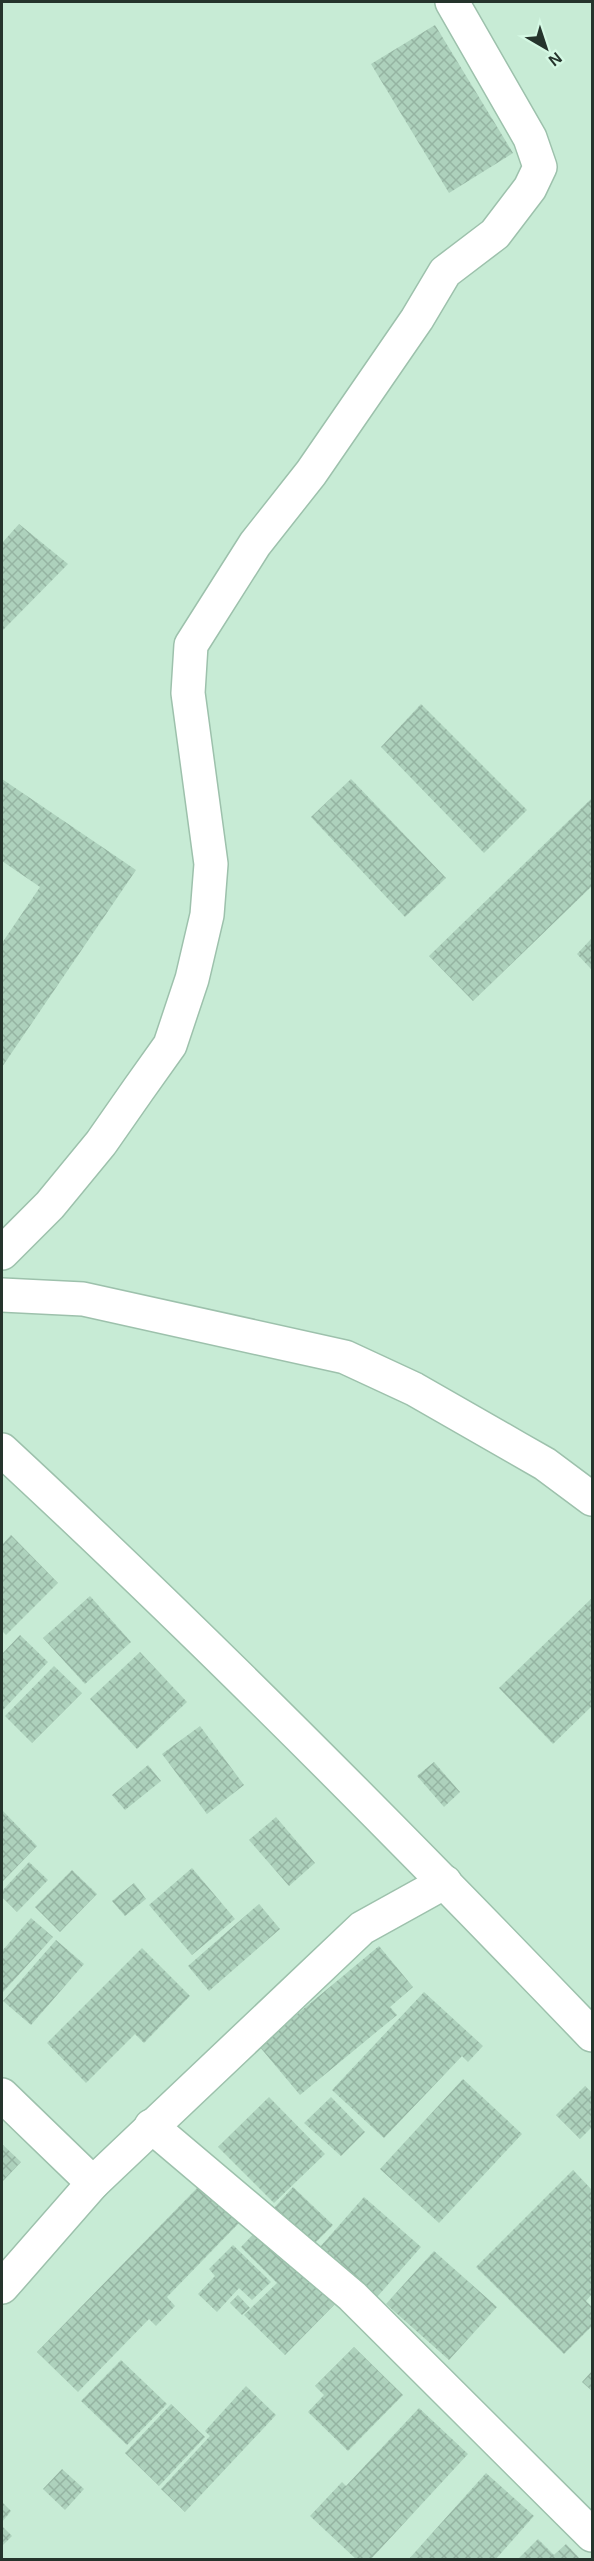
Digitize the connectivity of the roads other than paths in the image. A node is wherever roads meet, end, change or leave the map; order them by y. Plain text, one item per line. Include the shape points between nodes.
1 (452, 2) edge
2 (2, 1253) edge
3 (2, 1295) edge
4 (2, 1450) edge
5 (592, 1499) edge
6 (445, 1882) junction
7 (592, 2035) edge
8 (2, 2095) edge
9 (151, 2126) junction
10 (93, 2183) junction
11 (2, 2288) edge
12 (592, 2535) edge

1 - 2 street via 524,128 540,167 530,188 495,234 445,272 311,473 255,544 191,645 188,693 211,864 207,915 189,989 170,1045 101,1143 50,1205
3 - 5 street via 96,1302 345,1357 425,1395 545,1464
4 - 6 street via 178,1617
6 - 7 street
6 - 9 street via 362,1928
8 - 10 street
9 - 10 street
9 - 12 street via 352,2296
10 - 11 street

